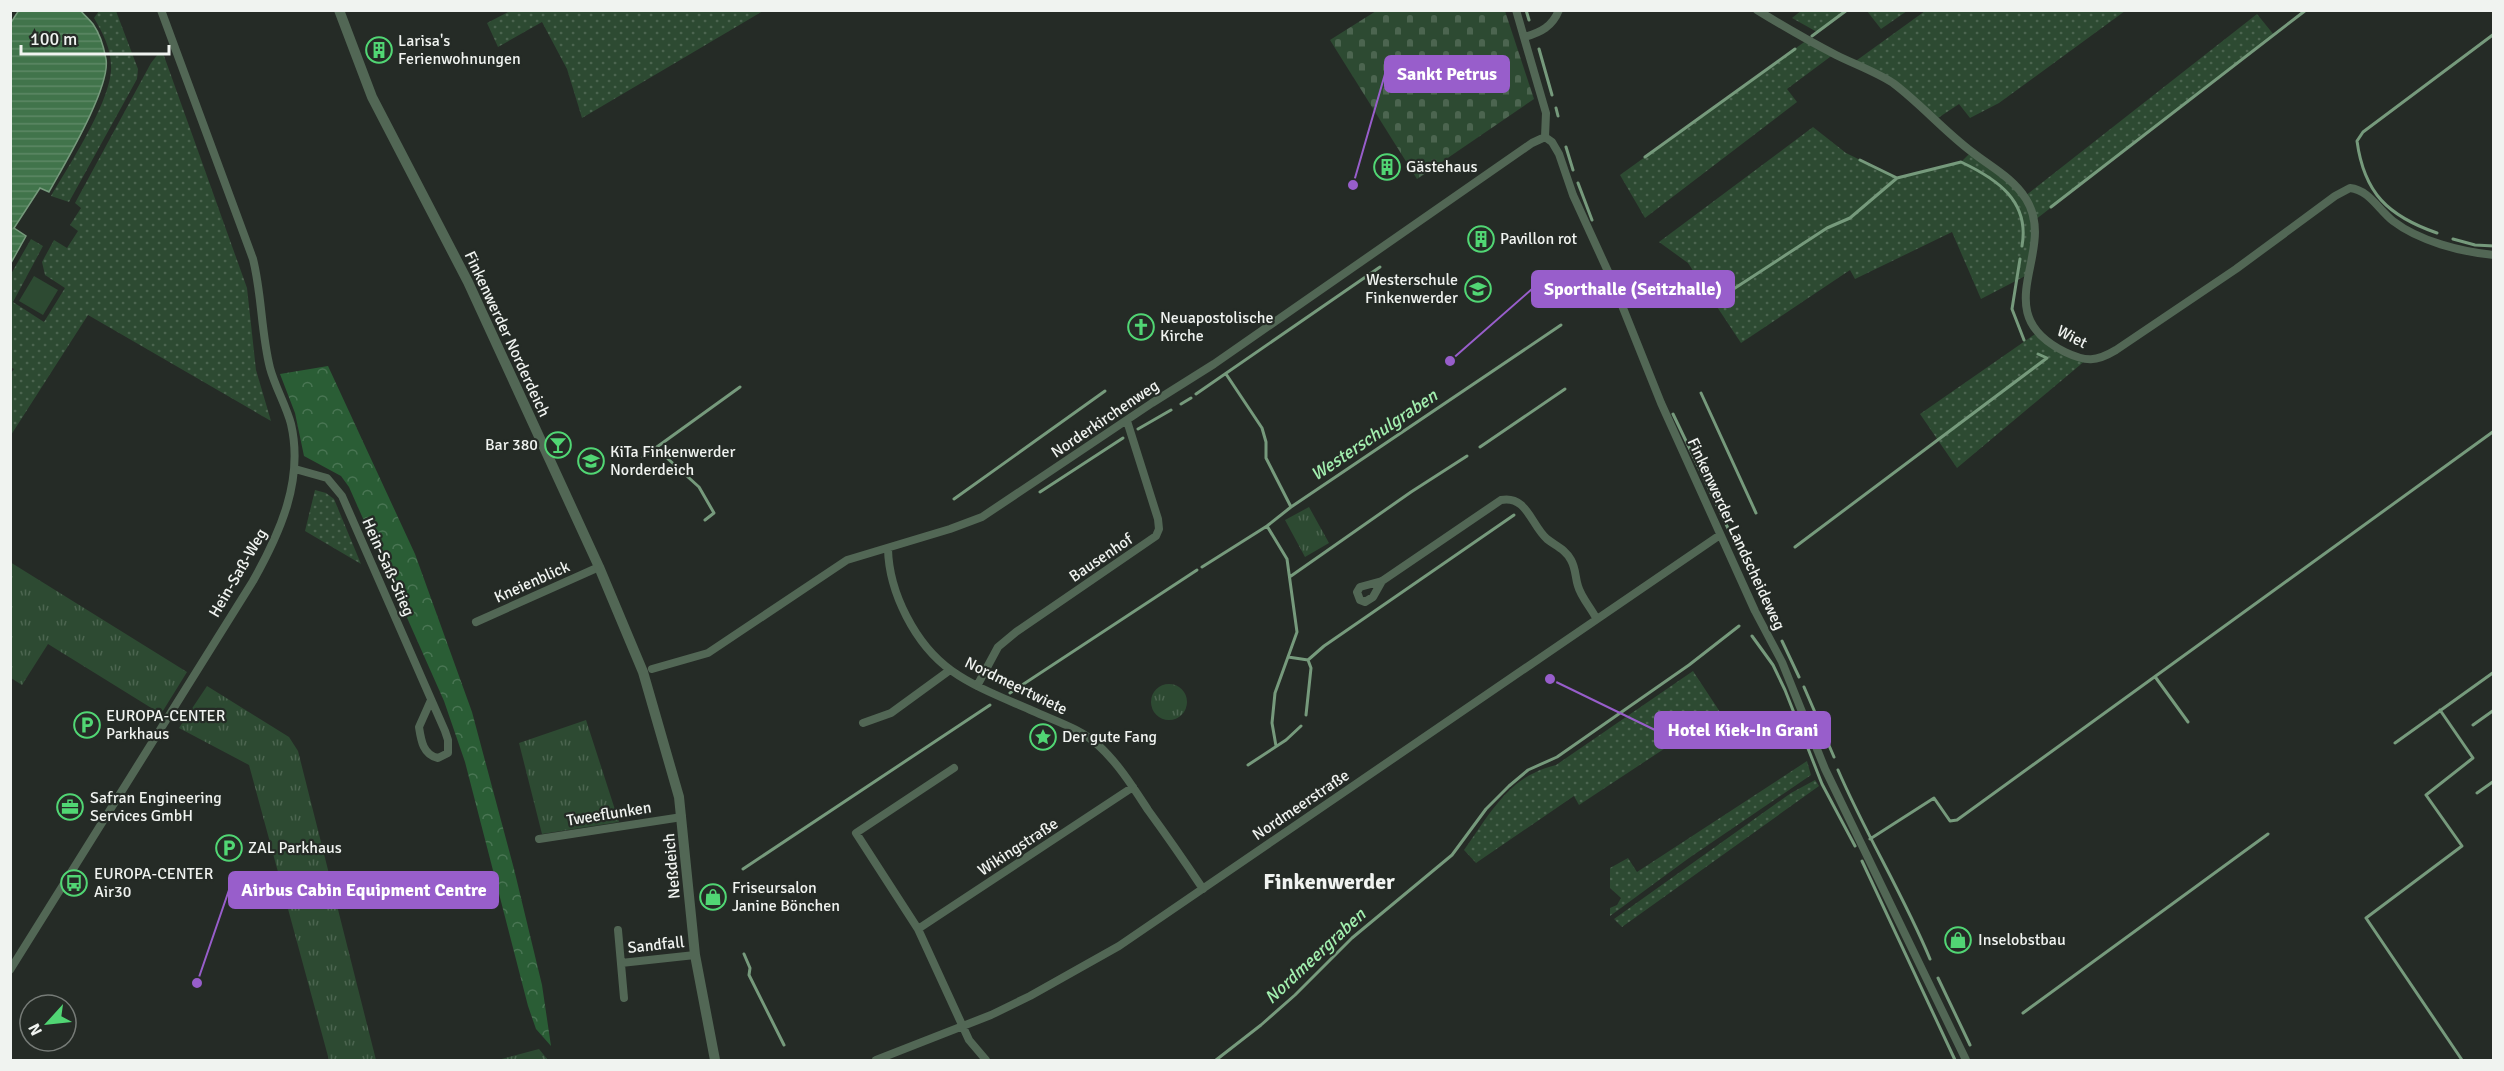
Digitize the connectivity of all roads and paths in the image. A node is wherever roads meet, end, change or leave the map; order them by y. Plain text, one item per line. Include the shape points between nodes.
1 (161, 10) edge
2 (339, 10) edge
3 (1516, 10) edge
4 (1559, 10) edge
5 (1757, 10) edge
6 (1525, 37) junction
7 (1545, 137) junction
8 (2493, 255) edge
9 (1127, 421) junction
10 (295, 469) junction
11 (1720, 535) junction
12 (888, 549) junction
13 (599, 567) junction
14 (1382, 581) dead end
15 (1596, 618) junction
16 (476, 622) dead end
17 (950, 670) junction
18 (648, 671) junction
19 (977, 686) junction
20 (431, 700) junction
21 (863, 723) dead end
22 (954, 768) dead end
23 (1133, 787) junction
24 (682, 817) junction
25 (539, 839) dead end
26 (1203, 889) junction
27 (918, 929) junction
28 (618, 930) dead end
29 (695, 955) junction
30 (621, 963) junction
31 (10, 970) edge
32 (624, 998) dead end
33 (964, 1026) junction
34 (715, 1060) edge
35 (876, 1060) edge
36 (986, 1060) edge
37 (1966, 1060) edge

1 - 10 street, Hein-Saß-Weg via 248,244 260,294 270,369 294,439
2 - 13 street, Finkenwerder Norderdeich via 372,97 468,282
3 - 6 street
4 - 6 street via 1551,24
5 - 8 street, Wiet via 1892,82 1971,152 2008,178 2024,196 2035,220 2025,304 2030,322 2046,339 2086,360 2099,360 2116,350 2350,188 2365,193 2394,222 2411,231 2457,248
6 - 7 street via 1546,113
7 - 9 street, Norderkirchenweg
7 - 11 street, Finkenwerder Landscheideweg via 1557,150
9 - 12 street, Norderkirchenweg via 982,517
9 - 19 street, Bausenhof via 1158,519 1156,536 998,647
10 - 20 street, Hein-Saß-Stieg via 327,478 338,490
10 - 31 street, Hein-Saß-Weg via 279,529 253,581
11 - 15 street, Nordmeerstraße
11 - 37 street, Finkenwerder Landscheideweg via 1782,662 1825,769
12 - 17 street, Nordmeertwiete via 888,565 904,611 922,640
12 - 18 street, Norderkirchenweg via 841,563 708,653
13 - 16 street, Kneienblick
13 - 18 street, Finkenwerder Norderdeich
14 - 15 street via 1493,505 1508,499 1521,504 1547,538 1570,558 1578,587
15 - 26 street, Nordmeerstraße
17 - 19 street, Nordmeertwiete
17 - 21 street via 891,713
18 - 24 street, Neßdeich
19 - 23 street, Nordmeertwiete via 1096,743
20 - 20 street, Hein-Saß-Stieg via 449,745 448,753 438,758 425,750 419,727
22 - 27 street via 856,833
23 - 26 street, Nordmeertwiete
23 - 27 street, Wikingstraße
24 - 25 street, Tweeflunken
24 - 29 street, Neßdeich
26 - 33 street, Nordmeerstraße via 1119,946 1030,996
27 - 33 street
28 - 30 street, Sandfall
29 - 30 street, Sandfall
29 - 34 street, Neßdeich
30 - 32 street, Sandfall
33 - 35 street, Nordmeerstraße
33 - 36 street

